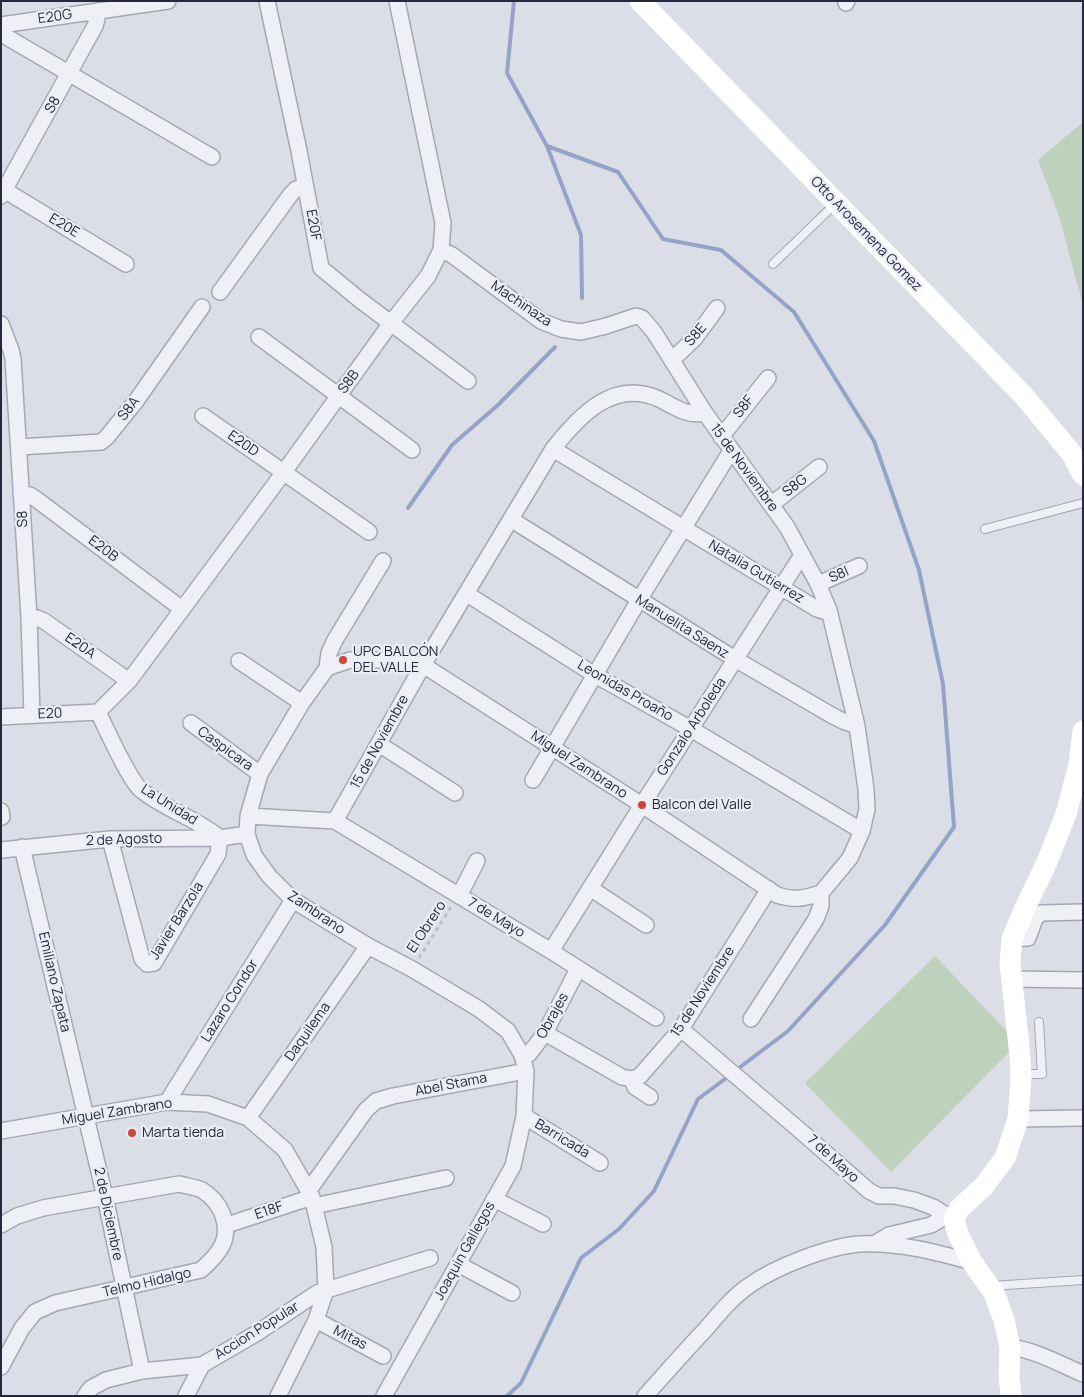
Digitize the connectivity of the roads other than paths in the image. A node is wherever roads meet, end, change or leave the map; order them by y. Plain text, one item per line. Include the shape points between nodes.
1 (168, 1) edge
2 (267, 1) edge
3 (397, 1) edge
4 (640, 1) edge
5 (97, 11) junction
6 (1, 24) edge
7 (1, 31) edge
8 (70, 74) junction
9 (212, 158) dead end
10 (305, 186) junction
11 (2, 191) edge
12 (836, 202) junction
13 (441, 250) junction
14 (126, 264) dead end
15 (773, 264) dead end
16 (220, 292) dead end
17 (202, 307) dead end
18 (717, 308) dead end
19 (392, 323) junction
20 (1, 324) edge
21 (259, 337) dead end
22 (672, 360) junction
23 (768, 378) dead end
24 (468, 382) dead end
25 (339, 396) junction
26 (705, 414) junction
27 (203, 416) dead end
28 (721, 437) junction
29 (19, 447) junction
30 (554, 449) junction
31 (412, 450) dead end
32 (731, 451) junction
33 (819, 467) dead end
34 (284, 472) junction
35 (1083, 474) edge
36 (21, 495) junction
37 (1083, 503) edge
38 (772, 504) junction
39 (512, 520) junction
40 (684, 529) junction
41 (985, 529) dead end
42 (370, 532) dead end
43 (802, 555) junction
44 (383, 561) dead end
45 (859, 566) dead end
46 (818, 584) junction
47 (781, 588) junction
48 (467, 594) junction
49 (639, 600) junction
50 (182, 609) junction
51 (829, 610) junction
52 (29, 617) junction
53 (735, 660) junction
54 (239, 661) dead end
55 (423, 665) junction
56 (327, 668) junction
57 (595, 675) junction
58 (128, 681) junction
59 (302, 703) junction
60 (98, 712) junction
61 (32, 715) junction
62 (1, 717) edge
63 (191, 723) dead end
64 (857, 726) junction
65 (691, 729) junction
66 (1083, 731) edge
67 (379, 744) junction
68 (552, 748) junction
69 (260, 774) junction
70 (532, 780) dead end
71 (455, 793) dead end
72 (642, 806) junction
73 (1, 811) edge
74 (248, 816) junction
75 (2, 817) edge
76 (335, 821) junction
77 (862, 832) junction
78 (247, 834) junction
79 (220, 838) junction
80 (110, 839) junction
81 (22, 848) junction
82 (1, 850) edge
83 (478, 861) dead end
84 (590, 888) junction
85 (769, 890) junction
86 (821, 893) junction
87 (459, 896) junction
88 (293, 900) junction
89 (1083, 912) edge
90 (646, 925) dead end
91 (1012, 939) junction
92 (368, 946) junction
93 (550, 951) junction
94 (578, 969) junction
95 (1011, 979) junction
96 (1083, 980) edge
97 (656, 1018) dead end
98 (751, 1019) dead end
99 (1038, 1022) dead end
100 (681, 1029) junction
101 (545, 1033) junction
102 (522, 1056) junction
103 (526, 1071) junction
104 (1020, 1074) junction
105 (632, 1079) junction
106 (650, 1097) dead end
107 (526, 1098) joint
108 (168, 1102) junction
109 (86, 1116) junction
110 (524, 1116) junction
111 (248, 1118) junction
112 (1083, 1118) edge
113 (1018, 1119) junction
114 (1, 1131) edge
115 (600, 1163) dead end
116 (446, 1178) dead end
117 (105, 1197) junction
118 (312, 1198) junction
119 (494, 1199) junction
120 (950, 1218) junction
121 (543, 1224) dead end
122 (1, 1225) edge
123 (227, 1225) junction
124 (872, 1244) junction
125 (430, 1258) dead end
126 (972, 1262) junction
127 (458, 1264) junction
128 (1083, 1280) edge
129 (989, 1286) junction
130 (124, 1288) junction
131 (326, 1290) junction
132 (512, 1293) dead end
133 (316, 1320) junction
134 (1010, 1347) junction
135 (384, 1356) dead end
136 (202, 1365) junction
137 (1, 1367) edge
138 (142, 1371) junction
139 (1083, 1374) edge
140 (85, 1396) edge
141 (186, 1396) edge
142 (278, 1396) edge
143 (384, 1396) edge
144 (645, 1396) edge
145 (1011, 1396) edge

1 - 5 street, E20G
2 - 10 street, E20F
3 - 13 street, S8B via 443,223
4 - 12 street, Otto Arosemena Gomez
5 - 6 street, E20G
5 - 8 street, S8 via 95,26
7 - 8 street
8 - 9 street
8 - 11 street, S8
10 - 16 street via 291,194
10 - 19 street, E20F via 321,268
11 - 14 street, E20E
12 - 15 lane
12 - 35 street, Otto Arosemena Gomez via 1024,396 1072,454
13 - 19 street, S8B via 428,276
13 - 22 street, Machinaza via 541,321 561,329 581,332 636,316 642,318
17 - 29 street, S8A via 136,401 101,442
18 - 22 street, S8E via 695,338
19 - 24 street, E20F
19 - 25 street, S8B
20 - 29 street, S8 via 12,355
21 - 25 street
22 - 26 street, Machinaza
23 - 28 street, S8F
25 - 31 street
25 - 34 street, S8B
26 - 28 street, 15 de Noviembre
26 - 30 street, 15 de Noviembre via 695,416 656,398 622,394 607,398 589,410 570,427
27 - 34 street, E20D
28 - 32 street, 15 de Noviembre
29 - 36 street, S8
30 - 39 street, 15 de Noviembre
30 - 40 street, Natalia Gutierrez
32 - 38 street, 15 de Noviembre
32 - 40 street
33 - 38 street, S8G
34 - 42 street, E20D
34 - 50 street, S8B
36 - 50 street, E20B via 36,499
36 - 52 street, S8
37 - 41 lane
38 - 43 street, 15 de Noviembre
39 - 48 street, 15 de Noviembre
39 - 49 street, Manuelita Saenz
40 - 47 street, Natalia Gutierrez
40 - 49 street
43 - 46 street, 15 de Noviembre
43 - 47 street, Gonzalo Arboleda
44 - 56 street, Zambrano via 335,640
45 - 46 street, S8I
46 - 51 street, 15 de Noviembre
47 - 51 street, Natalia Gutierrez via 823,612
47 - 53 street, Gonzalo Arboleda
48 - 55 street, 15 de Noviembre
48 - 57 street, Leonidas Proaño
49 - 53 street, Manuelita Saenz
49 - 57 street
50 - 58 street, S8B
51 - 64 street, 15 de Noviembre
52 - 58 street, E20A via 44,621
52 - 61 street, S8
53 - 64 street, Manuelita Saenz via 832,716
53 - 65 street, Gonzalo Arboleda
54 - 59 street
55 - 56 street, Miguel Zambrano via 350,660
55 - 67 street, 15 de Noviembre
55 - 68 street, Miguel Zambrano
56 - 59 street, Zambrano
57 - 65 street, Leonidas Proaño
57 - 68 street
58 - 60 street, S8B
59 - 69 street, Zambrano
60 - 61 street, E20
60 - 79 street, La Unidad via 140,789
61 - 62 street, E20
63 - 69 street, Caspicara
64 - 77 street, 15 de Noviembre via 867,809
65 - 72 street, Gonzalo Arboleda
65 - 77 street, Leonidas Proaño
66 - 91 street via 1079,765 1066,814 1048,862
67 - 71 street
67 - 76 street, 15 de Noviembre
68 - 70 street
68 - 72 street, Miguel Zambrano
69 - 74 street, Zambrano
72 - 84 street, Gonzalo Arboleda
72 - 85 street, Miguel Zambrano
73 - 75 street
74 - 76 street
74 - 78 street, Zambrano
76 - 87 street, 7 de Mayo
77 - 86 street, 15 de Noviembre via 850,858
78 - 79 street, 2 de Agosto
78 - 88 street, Zambrano via 254,855
79 - 80 street, 2 de Agosto
79 - 80 street, Javier Barzola via 218,854 154,962 147,964 142,959
80 - 81 street, 2 de Agosto
81 - 82 street, 2 de Agosto
81 - 109 street, Emiliano Zapata
83 - 87 street
84 - 90 street
84 - 93 street, Gonzalo Arboleda
85 - 86 street, Miguel Zambrano via 792,900
85 - 100 street, 15 de Noviembre
86 - 98 street via 816,919
87 - 93 street, 7 de Mayo
88 - 92 street, Zambrano
88 - 108 street, Lazaro Condor
89 - 91 street via 1041,913 1035,919 1028,938
91 - 95 street
92 - 102 street, Zambrano via 479,1009 508,1031
92 - 111 street, Daquilema
93 - 94 street, 7 de Mayo
94 - 97 street, 7 de Mayo
94 - 101 street, Obrajes
95 - 96 street
95 - 104 street
99 - 104 lane via 1042,1074
100 - 105 street, 15 de Noviembre via 640,1076
100 - 120 street, 7 de Mayo via 868,1191 879,1196 914,1200
101 - 102 street, Obrajes via 529,1054
101 - 105 street via 622,1077
102 - 103 street, Zambrano
103 - 107 street, Zambrano
103 - 118 street, Abel Stama via 376,1101 366,1110
104 - 113 street
105 - 106 street via 635,1088
107 - 110 street, Joaquin Gallegos
108 - 109 street, Miguel Zambrano
108 - 111 street, Miguel Zambrano via 208,1104
109 - 114 street, Miguel Zambrano
109 - 117 street, 2 de Diciembre
110 - 115 street, Barricada
110 - 119 street, Joaquin Gallegos via 513,1166
111 - 118 street, Miguel Zambrano via 285,1150
112 - 113 street
113 - 120 street via 1005,1158 983,1187
116 - 118 street, E18F
117 - 122 street via 43,1208
117 - 123 street via 179,1184 201,1190 218,1203
117 - 130 street, 2 de Diciembre
118 - 123 street, E18F
118 - 131 street, Miguel Zambrano via 324,1247
119 - 121 street
119 - 127 street, Joaquin Gallegos
120 - 124 street via 889,1235
120 - 126 street
123 - 130 street, Telmo Hidalgo via 224,1242 215,1258 201,1270
124 - 126 street via 919,1249
124 - 144 street via 859,1244 811,1256 779,1268 749,1286
125 - 131 street, Accion Popular
126 - 129 street
127 - 132 street
127 - 143 street, Joaquin Gallegos
128 - 129 lane
129 - 134 street via 1004,1320
130 - 137 street, Telmo Hidalgo via 55,1303 34,1312
130 - 138 street, 2 de Diciembre
131 - 133 street, Miguel Zambrano
131 - 136 street, Accion Popular via 316,1293
133 - 135 street, Mitas
133 - 142 street, Miguel Zambrano
134 - 139 street via 1043,1356
134 - 145 street
136 - 138 street, Accion Popular
136 - 141 street
138 - 140 street, Accion Popular via 106,1380 91,1388

